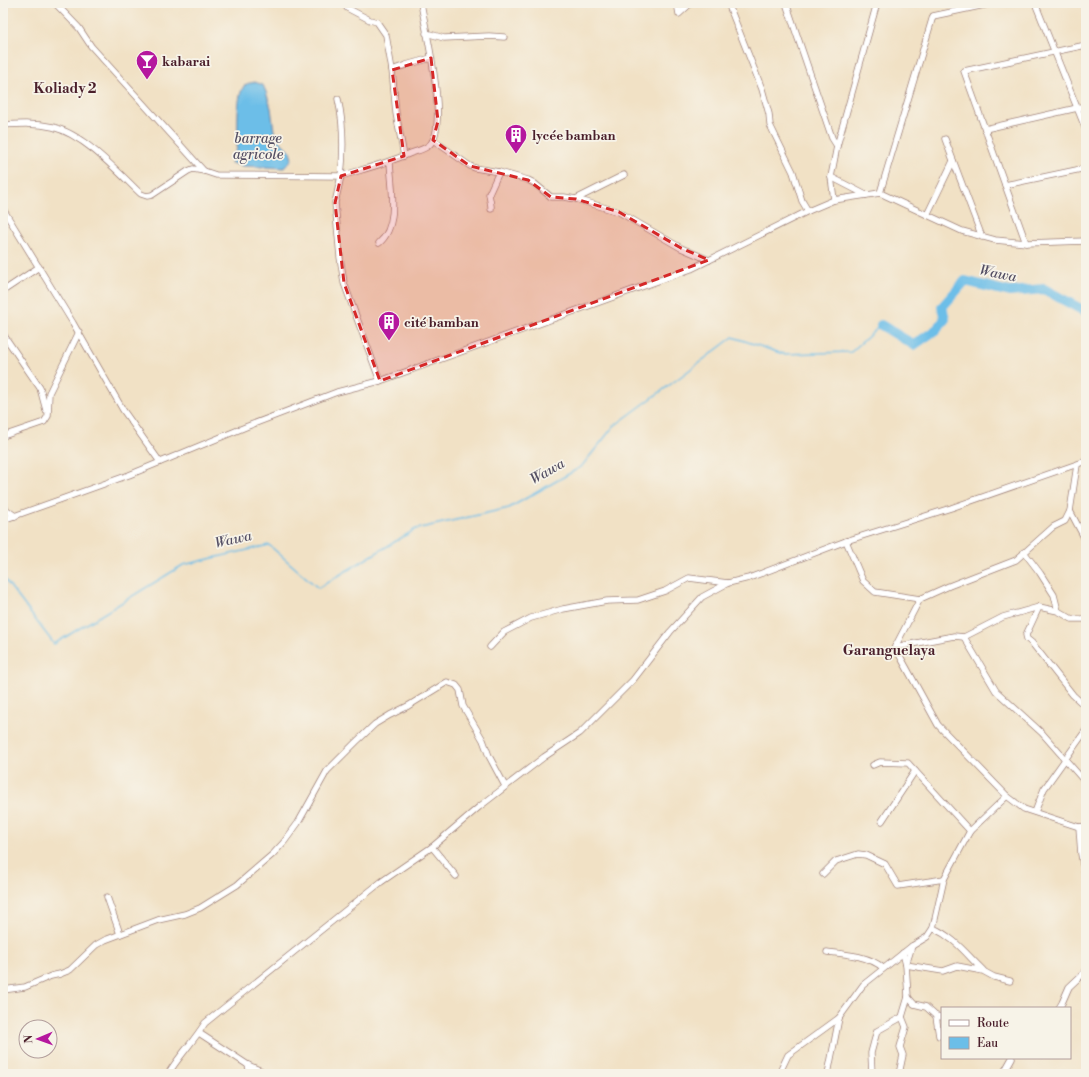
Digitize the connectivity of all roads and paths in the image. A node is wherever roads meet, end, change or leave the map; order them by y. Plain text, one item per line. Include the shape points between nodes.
1 (55, 3) edge
2 (345, 3) edge
3 (421, 3) edge
4 (677, 3) edge
5 (691, 3) edge
6 (728, 3) edge
7 (786, 3) edge
8 (877, 3) edge
9 (994, 3) edge
10 (1035, 3) edge
11 (426, 33) junction
12 (504, 36) dead end
13 (1086, 45) edge
14 (1054, 52) junction
15 (431, 58) junction
16 (392, 70) junction
17 (338, 99) dead end
18 (1086, 106) edge
19 (1077, 108) junction
20 (3, 125) edge
21 (985, 129) junction
22 (1086, 130) edge
23 (945, 139) dead end
24 (433, 140) junction
25 (837, 146) junction
26 (404, 156) junction
27 (953, 161) junction
28 (390, 162) junction
29 (1086, 168) edge
30 (204, 171) junction
31 (498, 172) junction
32 (624, 175) dead end
33 (341, 176) junction
34 (831, 177) junction
35 (1005, 185) junction
36 (880, 193) junction
37 (866, 195) junction
38 (576, 199) junction
39 (834, 200) junction
40 (3, 209) edge
41 (491, 209) dead end
42 (808, 211) junction
43 (927, 215) junction
44 (982, 237) junction
45 (1086, 240) edge
46 (379, 243) dead end
47 (1026, 243) junction
48 (709, 260) junction
49 (38, 267) junction
50 (3, 291) edge
51 (79, 332) junction
52 (3, 334) edge
53 (380, 381) junction
54 (48, 416) junction
55 (3, 436) edge
56 (1086, 461) edge
57 (160, 462) junction
58 (1077, 465) junction
59 (3, 507) edge
60 (1070, 511) junction
61 (15, 516) junction
62 (3, 520) edge
63 (846, 541) junction
64 (1086, 541) edge
65 (1024, 552) junction
66 (728, 583) junction
67 (920, 599) junction
68 (1039, 607) junction
69 (1058, 611) junction
70 (1086, 619) edge
71 (964, 637) junction
72 (490, 647) dead end
73 (895, 647) junction
74 (1086, 707) edge
75 (1086, 730) edge
76 (1065, 758) junction
77 (874, 765) dead end
78 (915, 771) junction
79 (1086, 783) edge
80 (505, 786) junction
81 (1007, 796) junction
82 (1035, 812) junction
83 (882, 821) dead end
84 (1086, 826) edge
85 (1079, 827) junction
86 (970, 830) junction
87 (432, 847) junction
88 (823, 874) dead end
89 (456, 876) dead end
90 (944, 879) junction
91 (1086, 880) edge
92 (107, 897) dead end
93 (933, 928) junction
94 (120, 934) junction
95 (912, 946) junction
96 (827, 952) dead end
97 (903, 953) junction
98 (906, 965) junction
99 (883, 968) junction
100 (983, 971) junction
101 (1086, 972) edge
102 (1010, 981) dead end
103 (3, 990) edge
104 (908, 997) junction
105 (1059, 1007) edge
106 (939, 1016) edge
107 (902, 1017) junction
108 (839, 1018) junction
109 (199, 1033) junction
110 (938, 1036) dead end
111 (1011, 1059) edge
112 (248, 1065) junction
113 (168, 1074) edge
114 (250, 1074) edge
115 (268, 1074) edge
116 (779, 1074) edge
117 (828, 1074) edge
118 (872, 1074) edge
119 (899, 1074) edge
120 (1003, 1074) edge

1 - 30 street via 80,28 91,46
2 - 16 street via 347,8 381,26 386,35
3 - 11 street
4 - 5 street via 679,14
6 - 42 street via 762,89 770,125 793,172 802,201
7 - 25 street via 832,138
8 - 25 street
9 - 36 street via 933,16
10 - 14 street
11 - 12 street via 444,38
11 - 15 street
13 - 14 street
14 - 19 street
14 - 21 street via 964,71
15 - 16 street
15 - 24 street via 437,93 438,121
16 - 26 street
17 - 33 street via 344,152
18 - 19 street
19 - 21 street
19 - 22 street
20 - 30 street via 39,124 64,131 98,154 141,194 147,196 188,171
21 - 35 street
23 - 27 street
24 - 26 street via 428,146
24 - 31 street via 470,166
25 - 34 street
26 - 28 street
27 - 43 street
27 - 44 street
28 - 33 street
28 - 46 street via 393,213 388,233
29 - 35 street
30 - 33 street via 216,175
31 - 38 street via 534,182 551,197
31 - 41 street via 489,194
32 - 38 street
33 - 53 street via 335,203 344,283
34 - 37 street
34 - 39 street
35 - 47 street
36 - 37 street
36 - 43 street
37 - 39 street
38 - 48 street via 619,212 681,248
39 - 42 street
40 - 49 street
42 - 48 street
43 - 44 street
44 - 47 street
45 - 47 street
48 - 53 street via 684,272
49 - 50 street
49 - 51 street
51 - 54 street via 50,393
51 - 57 street via 123,410
52 - 54 street via 40,388
53 - 57 street via 337,392
54 - 55 street via 44,422
56 - 58 street
57 - 61 street
58 - 60 street
58 - 63 street
59 - 61 street
60 - 64 street
60 - 65 street via 1064,520
61 - 62 street
63 - 66 street via 749,578
63 - 67 street via 863,581 875,592
65 - 67 street via 1016,560
65 - 69 street via 1054,595
66 - 72 street via 689,578 665,591 638,600 607,601 563,609 530,618 504,632
66 - 80 street via 702,597 670,632 633,680 580,733
67 - 73 street
68 - 69 street
68 - 71 street via 1003,617
68 - 74 street via 1027,632 1027,639
69 - 70 street via 1072,619
71 - 73 street via 954,636
71 - 76 street via 996,692 1042,733
73 - 81 street via 938,725
75 - 76 street
76 - 79 street
76 - 82 street via 1044,789
77 - 78 street via 880,762 908,763
78 - 83 street
78 - 86 street
80 - 87 street
80 - 94 street via 464,706 460,690 456,685 447,682 375,724 356,742 327,771 298,823 284,842 242,882 200,908
81 - 82 street via 1024,809
81 - 86 street
82 - 85 street
84 - 85 street
85 - 91 street
86 - 90 street
87 - 89 street
87 - 109 street via 381,882 205,1023
88 - 90 street via 836,861 858,854 885,864 898,886
90 - 93 street
92 - 94 street
93 - 95 street via 927,937
93 - 100 street via 961,946
94 - 103 street via 96,945 70,970 25,987
95 - 97 street
95 - 98 street
96 - 99 street via 853,955 879,964
97 - 98 street
97 - 99 street
98 - 100 street via 943,971 957,966
98 - 104 street
99 - 108 street via 863,985
100 - 102 street via 994,978
101 - 105 street via 1069,987
104 - 106 street via 914,1004 926,1007
104 - 107 street
106 - 110 street
107 - 118 street via 877,1031 871,1053
107 - 119 street via 906,1027 900,1047 903,1055
108 - 116 street via 788,1055
108 - 117 street
109 - 112 street
109 - 113 street via 176,1060
111 - 120 street
112 - 114 street
112 - 115 street

